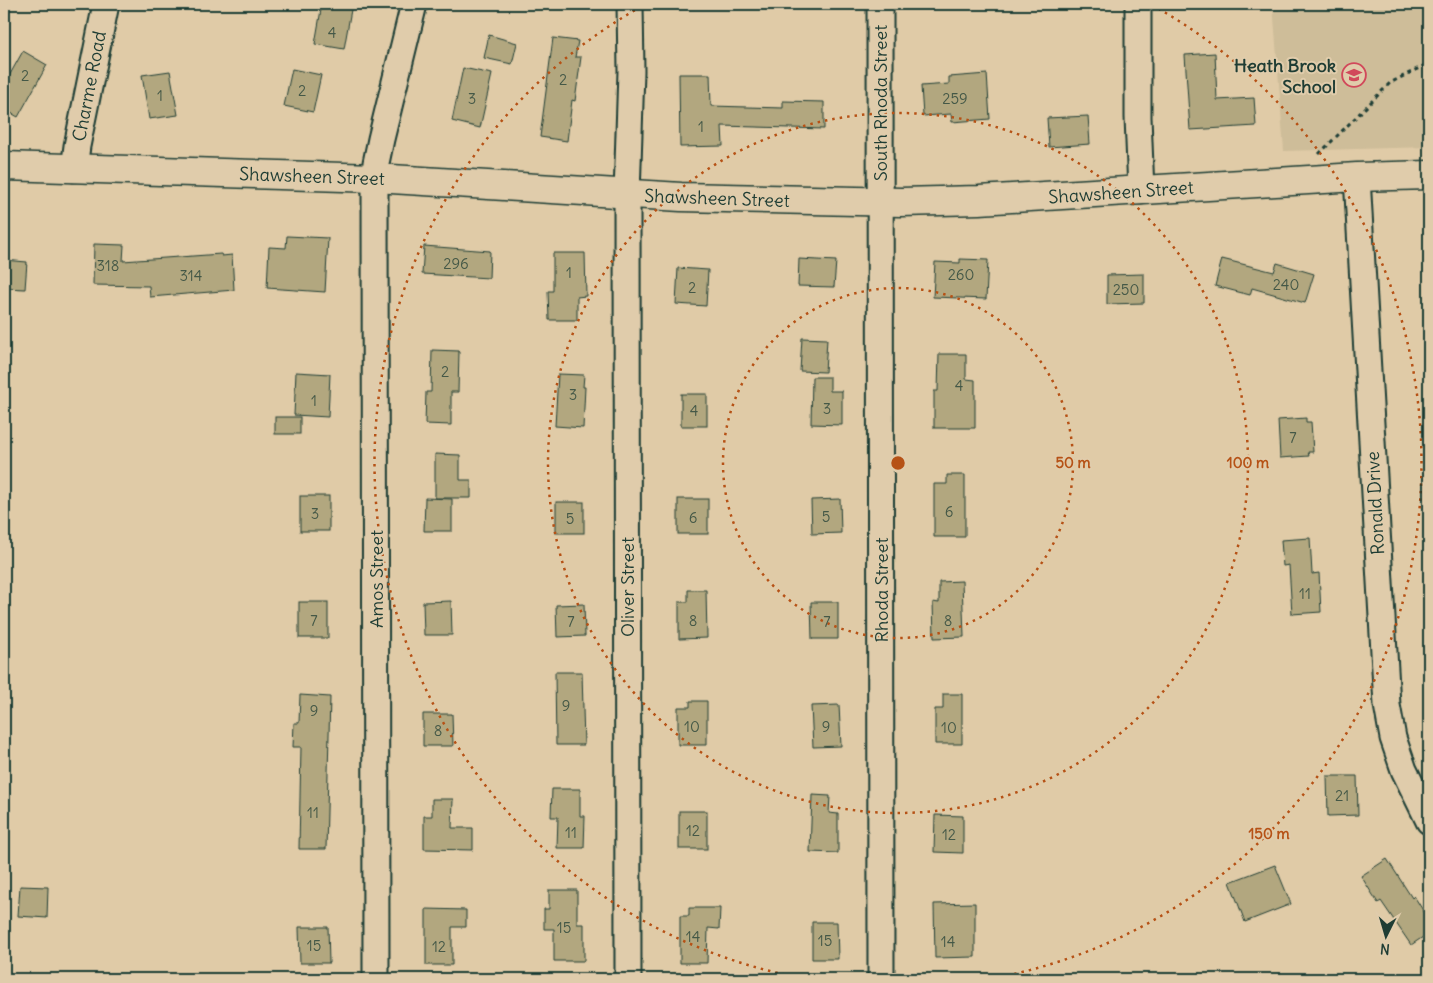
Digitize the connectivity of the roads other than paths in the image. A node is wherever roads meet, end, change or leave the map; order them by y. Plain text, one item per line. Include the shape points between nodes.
1 (106, 4) edge
2 (414, 4) edge
3 (630, 4) edge
4 (880, 4) edge
5 (1138, 4) edge
6 (4, 166) edge
7 (74, 169) junction
8 (1429, 175) edge
9 (1357, 177) junction
10 (375, 178) junction
11 (1141, 191) junction
12 (627, 195) junction
13 (880, 201) junction
14 (1429, 821) edge
15 (376, 979) edge
16 (628, 979) edge
17 (881, 979) edge

1 - 7 street, Charme Road
2 - 10 street, Amos Street via 381,139
3 - 12 street, Oliver Street
4 - 13 street, South Rhoda Street
5 - 11 street
6 - 7 main road, Shawsheen Street
7 - 10 main road, Shawsheen Street
8 - 9 main road, Shawsheen Street
9 - 11 main road, Shawsheen Street
9 - 14 street, Ronald Drive via 1387,705 1393,738 1404,770
10 - 12 main road, Shawsheen Street
10 - 15 street, Amos Street
11 - 13 main road, Shawsheen Street via 979,200
12 - 13 main road, Shawsheen Street
12 - 16 street, Oliver Street
13 - 17 street, Rhoda Street

